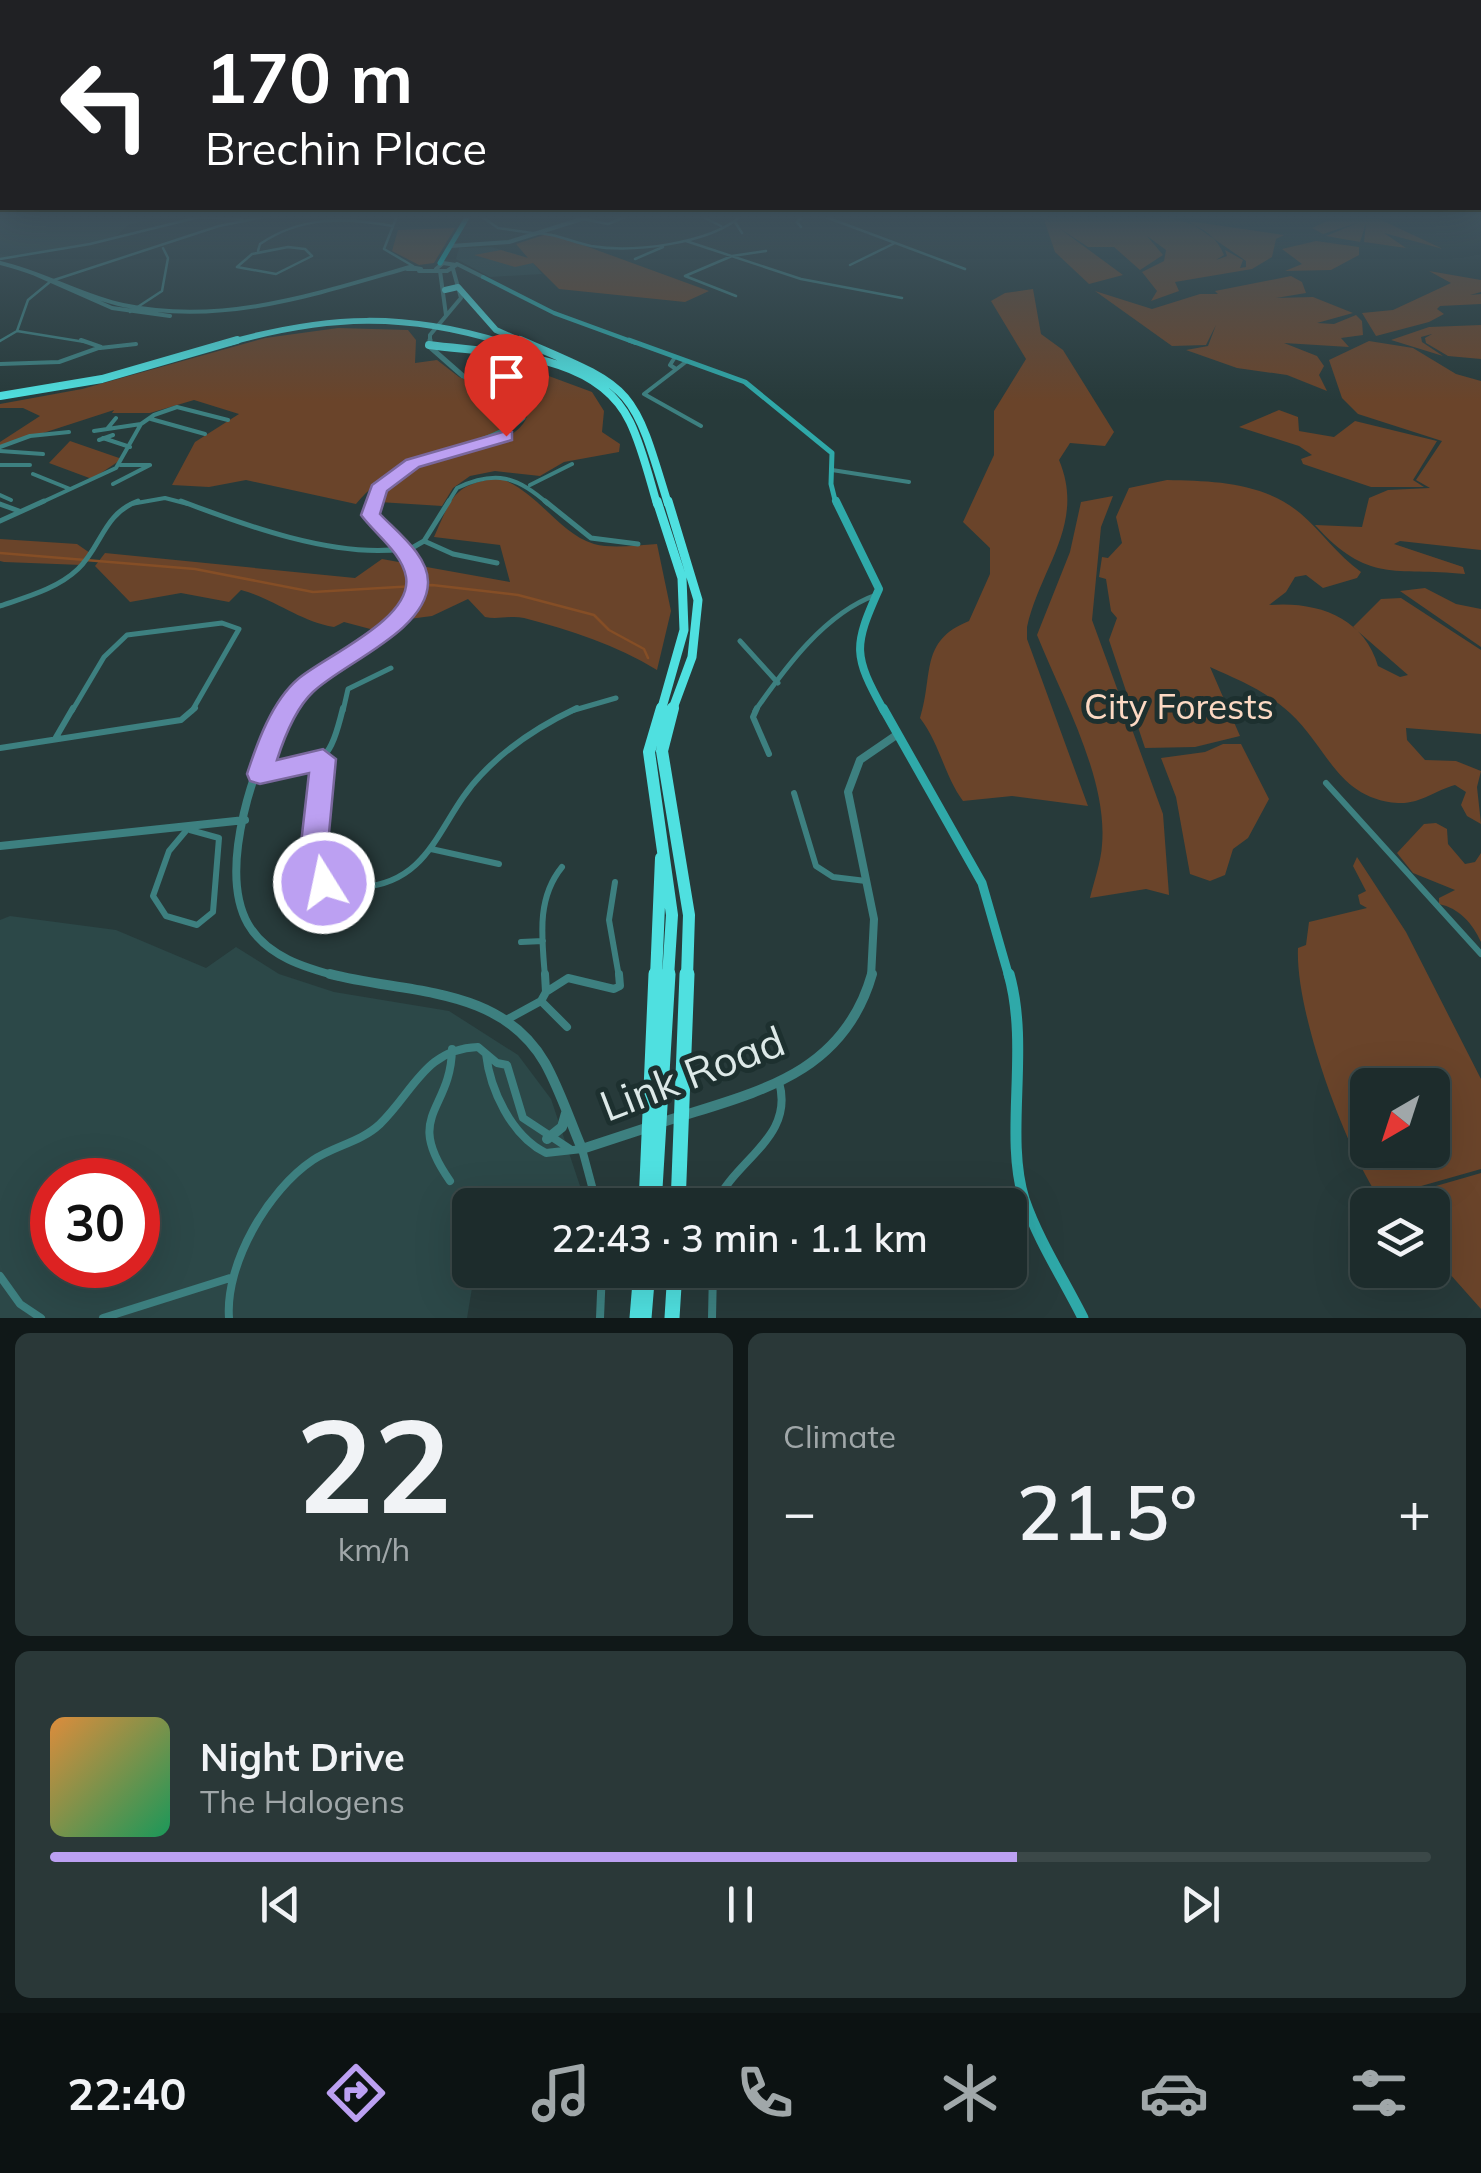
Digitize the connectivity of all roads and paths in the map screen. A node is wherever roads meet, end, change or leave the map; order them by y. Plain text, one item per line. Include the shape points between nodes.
1 (45, 278) edge
2 (58, 278) joint
3 (164, 278) edge
4 (384, 278) edge
5 (441, 278) edge
6 (456, 278) edge
7 (484, 278) edge
8 (687, 278) edge
9 (798, 278) edge
10 (51, 280) junction
11 (458, 288) junction
12 (445, 290) junction
13 (87, 294) junction
14 (736, 296) dead end
15 (902, 298) dead end
16 (136, 309) junction
17 (446, 316) junction
18 (17, 330) junction
19 (0, 341) edge
20 (136, 344) dead end
21 (429, 344) junction
22 (100, 348) junction
23 (558, 355) junction
24 (676, 357) junction
25 (687, 362) junction
26 (0, 364) edge
27 (676, 369) junction
28 (608, 390) junction
29 (0, 394) edge
30 (116, 418) dead end
31 (148, 419) junction
32 (228, 420) dead end
33 (140, 424) junction
34 (702, 426) dead end
35 (107, 429) junction
36 (94, 431) dead end
37 (69, 432) dead end
38 (113, 434) dead end
39 (205, 434) dead end
40 (130, 447) junction
41 (0, 448) edge
42 (43, 454) dead end
43 (646, 459) junction
44 (572, 464) dead end
45 (0, 465) edge
46 (30, 465) dead end
47 (120, 465) junction
48 (832, 470) junction
49 (33, 474) dead end
50 (909, 482) dead end
51 (113, 484) dead end
52 (530, 485) junction
53 (70, 489) junction
54 (1, 498) edge
55 (10, 500) dead end
56 (18, 512) junction
57 (0, 522) edge
58 (424, 541) junction
59 (638, 544) dead end
60 (404, 551) junction
61 (497, 563) dead end
62 (878, 594) junction
63 (0, 606) edge
64 (740, 642) dead end
65 (392, 668) dead end
66 (778, 682) junction
67 (616, 698) dead end
68 (896, 736) junction
69 (55, 739) junction
70 (0, 748) edge
71 (769, 754) dead end
72 (323, 759) junction
73 (260, 774) junction
74 (1326, 783) dead end
75 (794, 793) dead end
76 (245, 820) junction
77 (190, 827) junction
78 (0, 846) edge
79 (431, 849) junction
80 (499, 864) dead end
81 (562, 867) dead end
82 (869, 881) junction
83 (615, 882) dead end
84 (543, 941) junction
85 (520, 942) dead end
86 (1481, 954) edge
87 (546, 992) junction
88 (541, 1002) junction
89 (508, 1020) junction
90 (567, 1027) dead end
91 (452, 1049) junction
92 (486, 1052) junction
93 (779, 1082) junction
94 (567, 1110) junction
95 (547, 1139) junction
96 (576, 1150) junction
97 (654, 1150) junction
98 (450, 1180) dead end
99 (591, 1188) edge
100 (648, 1188) edge
101 (654, 1188) edge
102 (679, 1188) edge
103 (724, 1188) edge
104 (0, 1276) edge
105 (230, 1278) junction
106 (601, 1288) edge
107 (643, 1288) edge
108 (673, 1288) edge
109 (713, 1288) edge
110 (42, 1318) edge
111 (103, 1318) edge
112 (228, 1318) edge
113 (600, 1318) edge
114 (641, 1318) edge
115 (672, 1318) edge
116 (712, 1318) edge
117 (1084, 1318) edge

1 - 10 street
2 - 10 street
2 - 13 street
3 - 16 street via 162,291
4 - 16 street via 225,313
5 - 12 street
6 - 11 street
7 - 24 main road via 526,301
8 - 14 street
9 - 15 street
10 - 13 street
10 - 18 street via 28,300
11 - 12 highway
11 - 17 street via 460,301
11 - 23 highway via 491,326
12 - 17 street
13 - 16 street
17 - 21 street
18 - 19 street
18 - 22 street via 88,340
20 - 22 street
21 - 28 highway via 542,360
21 - 60 street via 458,374 520,401 523,418 496,440 412,464 382,485 371,515
22 - 26 street via 60,362
23 - 29 highway via 432,318 355,314 292,322 94,377
23 - 43 highway via 622,390 642,418
24 - 25 main road
24 - 27 street via 670,366
25 - 27 street
25 - 48 main road via 749,384 830,450
27 - 34 street via 645,389 645,397
28 - 29 highway via 573,365 526,349 434,323 372,318 289,327 87,382
28 - 43 highway via 627,414
30 - 35 street
31 - 32 street via 178,407
31 - 33 street
31 - 39 street
33 - 35 street
33 - 40 street
35 - 36 street
37 - 41 street
38 - 40 street via 101,439
40 - 47 street
41 - 42 street
43 - 97 highway via 686,599 684,630 649,752 660,891 650,1046
43 - 102 highway via 698,600 692,657 662,750 689,915
44 - 52 street
45 - 46 street
47 - 51 street via 150,464
47 - 53 street
48 - 50 street
48 - 62 main road via 836,506
49 - 53 street
52 - 58 street via 499,475 464,483 450,494
52 - 59 street via 587,536
53 - 56 street
54 - 55 street
54 - 56 street
56 - 57 street
58 - 60 street
58 - 61 street
60 - 63 street via 239,523 163,497 110,515 84,564 64,580
60 - 73 street via 417,585 400,620 293,698
62 - 66 street via 836,618
62 - 68 main road via 858,636 858,664
64 - 66 street
65 - 72 street via 348,689 334,748
66 - 71 street via 753,714
67 - 79 street via 566,710 482,775
68 - 82 street, Link Road via 868,752 849,782
68 - 117 main road via 986,896 1020,1034 1024,1198
69 - 69 street via 185,718 240,631 222,623 150,629 121,639
69 - 70 street
72 - 73 street
72 - 79 street via 312,870 317,878 360,886 400,878
73 - 76 street
74 - 86 street
75 - 82 street via 816,866 833,877
76 - 77 street
76 - 89 street via 236,884 247,918 268,946 328,976 446,993
77 - 77 street via 162,865 154,902 172,920 197,924 213,912 219,838
77 - 78 street
79 - 80 street
81 - 84 street via 545,894
82 - 93 street, Link Road via 878,953 870,988 843,1034
83 - 87 street via 608,900 620,986 568,978
84 - 85 street
84 - 87 street
87 - 88 street
88 - 89 street
88 - 90 street
89 - 94 street via 544,1061
91 - 92 street
91 - 98 street via 454,1062 434,1098 429,1136 432,1158
91 - 105 street via 427,1064 379,1125 321,1154 296,1175
92 - 95 street via 511,1069 521,1117
92 - 96 street via 489,1084 502,1095 521,1134 550,1152
93 - 96 street, Link Road
93 - 103 street via 787,1113 780,1128
94 - 95 street via 562,1127
94 - 96 street
95 - 96 street
96 - 99 street
97 - 100 highway
97 - 101 highway
104 - 110 street via 28,1312
105 - 111 street
105 - 112 street
106 - 113 street
107 - 114 highway
108 - 115 highway
109 - 116 street

